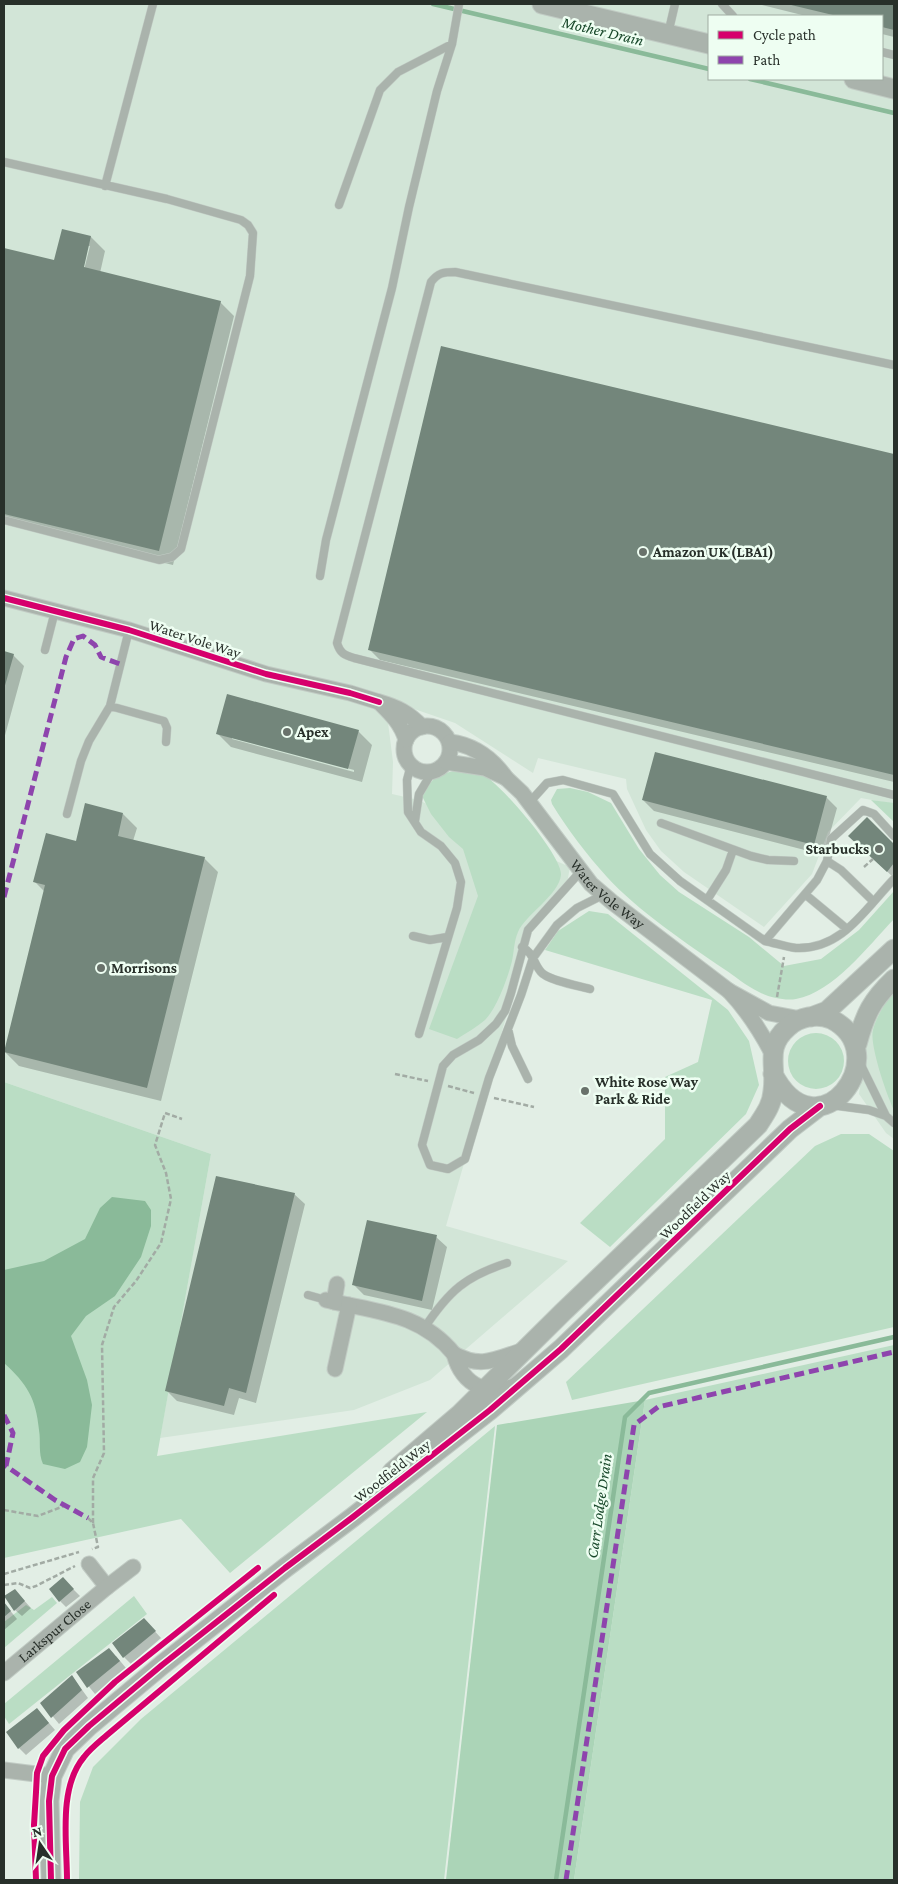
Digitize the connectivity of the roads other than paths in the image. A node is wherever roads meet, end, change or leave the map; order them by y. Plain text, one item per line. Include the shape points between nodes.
1 (152, 4) edge
2 (459, 4) edge
3 (542, 4) edge
4 (675, 4) edge
5 (722, 4) edge
6 (732, 15) edge
7 (668, 34) junction
8 (452, 44) junction
9 (708, 44) edge
10 (858, 80) edge
11 (894, 89) edge
12 (4, 162) edge
13 (104, 186) junction
14 (339, 205) dead end
15 (894, 365) edge
16 (4, 520) edge
17 (320, 576) dead end
18 (4, 598) edge
19 (55, 611) junction
20 (128, 630) junction
21 (45, 650) dead end
22 (379, 702) junction
23 (110, 706) junction
24 (422, 727) junction
25 (406, 740) junction
26 (166, 742) dead end
27 (450, 742) junction
28 (446, 762) junction
29 (411, 765) junction
30 (432, 772) junction
31 (506, 778) junction
32 (894, 795) edge
33 (529, 803) junction
34 (67, 814) dead end
35 (414, 821) junction
36 (661, 823) dead end
37 (894, 836) edge
38 (733, 850) junction
39 (826, 861) junction
40 (794, 862) dead end
41 (581, 871) junction
42 (894, 879) edge
43 (603, 895) junction
44 (806, 895) junction
45 (707, 900) junction
46 (874, 901) junction
47 (847, 929) junction
48 (413, 936) dead end
49 (447, 937) junction
50 (765, 941) junction
51 (522, 947) junction
52 (894, 949) edge
53 (533, 958) junction
54 (894, 979) edge
55 (590, 989) dead end
56 (729, 991) junction
57 (806, 1018) junction
58 (508, 1028) junction
59 (419, 1034) dead end
60 (857, 1044) junction
61 (772, 1053) junction
62 (860, 1064) junction
63 (773, 1074) junction
64 (528, 1079) dead end
65 (824, 1105) junction
66 (886, 1116) junction
67 (894, 1124) edge
68 (507, 1263) dead end
69 (337, 1284) dead end
70 (308, 1295) dead end
71 (336, 1302) junction
72 (425, 1327) junction
73 (525, 1349) junction
74 (454, 1354) junction
75 (335, 1369) dead end
76 (525, 1380) junction
77 (486, 1388) junction
78 (84, 1560) road end
79 (133, 1567) dead end
80 (285, 1568) junction
81 (107, 1587) junction
82 (4, 1674) edge
83 (4, 1770) edge
84 (52, 1776) junction
85 (51, 1880) edge

1 - 13 lane
2 - 8 lane
3 - 7 street
4 - 7 lane
5 - 6 lane
7 - 9 street
8 - 14 lane via 398,72 380,90
8 - 17 lane via 437,91 390,298 326,540
10 - 11 street
12 - 13 lane
13 - 16 lane via 167,199 241,220 253,233 250,276 181,549 172,557 159,560
15 - 32 lane via 455,272 436,275 431,282 337,643 344,655 354,658
18 - 19 street, Water Vole Way
19 - 20 street, Water Vole Way
19 - 21 lane
20 - 22 street, Water Vole Way via 266,674
20 - 23 lane
22 - 24 street, Water Vole Way via 403,710
22 - 25 street, Water Vole Way via 395,718
23 - 26 lane via 164,721 168,728
23 - 34 lane via 81,761
24 - 25 street
24 - 27 street via 436,728
25 - 29 street via 405,753
27 - 28 street
27 - 31 street, Water Vole Way via 487,756
28 - 30 street
28 - 31 street, Water Vole Way via 485,768
29 - 30 street via 417,770
29 - 35 lane via 406,794 408,812
30 - 35 lane via 419,794
31 - 33 street, Water Vole Way
33 - 41 street, Water Vole Way
33 - 45 lane via 547,782 563,780 613,794 650,854
35 - 49 lane via 421,832 441,846 454,863 461,882 457,908
36 - 38 lane
37 - 39 lane via 874,814 862,810 831,839
38 - 40 lane via 768,860
38 - 45 lane via 726,870
39 - 44 lane
39 - 46 lane via 841,870
41 - 43 street, Water Vole Way
41 - 51 lane via 528,930
42 - 46 lane
43 - 53 lane via 577,908 556,925
43 - 56 street, Water Vole Way
44 - 47 lane
44 - 50 lane
45 - 50 lane
46 - 47 lane
47 - 50 lane via 840,937 824,945 796,948
48 - 49 lane via 430,940
49 - 59 lane
51 - 53 lane
51 - 58 lane via 505,1011 479,1040 453,1055 443,1066 422,1145 430,1165 448,1169 465,1159
52 - 57 street via 828,1011
53 - 55 lane via 544,976
53 - 58 lane
54 - 60 street via 868,1010
56 - 57 street, Water Vole Way via 769,1013
56 - 61 street, Water Vole Way via 742,1004
57 - 60 street via 829,1018 845,1027
57 - 61 street via 788,1026
58 - 64 lane via 512,1046
60 - 62 street
61 - 63 street
62 - 65 street via 853,1088 837,1102
62 - 66 lane
63 - 65 street via 781,1090 795,1101 806,1106
63 - 73 street, Woodfield Way via 774,1090 769,1108 758,1125
65 - 66 lane via 869,1110
65 - 76 street, Woodfield Way via 790,1129
66 - 67 lane
68 - 72 lane via 467,1279 451,1293
69 - 71 street
70 - 71 lane
71 - 72 street, Woodfield Way via 408,1319
71 - 75 street
72 - 74 street, Woodfield Way via 444,1341
73 - 74 street, Woodfield Way via 477,1363
73 - 77 street, Woodfield Way
74 - 77 street, Woodfield Way via 464,1377 474,1385
76 - 77 street, Woodfield Way via 508,1387
76 - 80 street, Woodfield Way
77 - 80 street, Woodfield Way
78 - 81 street
79 - 81 street, Larkspur Close
80 - 84 street, Woodfield Way via 89,1726 65,1749
81 - 82 street, Larkspur Close
83 - 84 street
84 - 85 street, Woodfield Way via 49,1801

